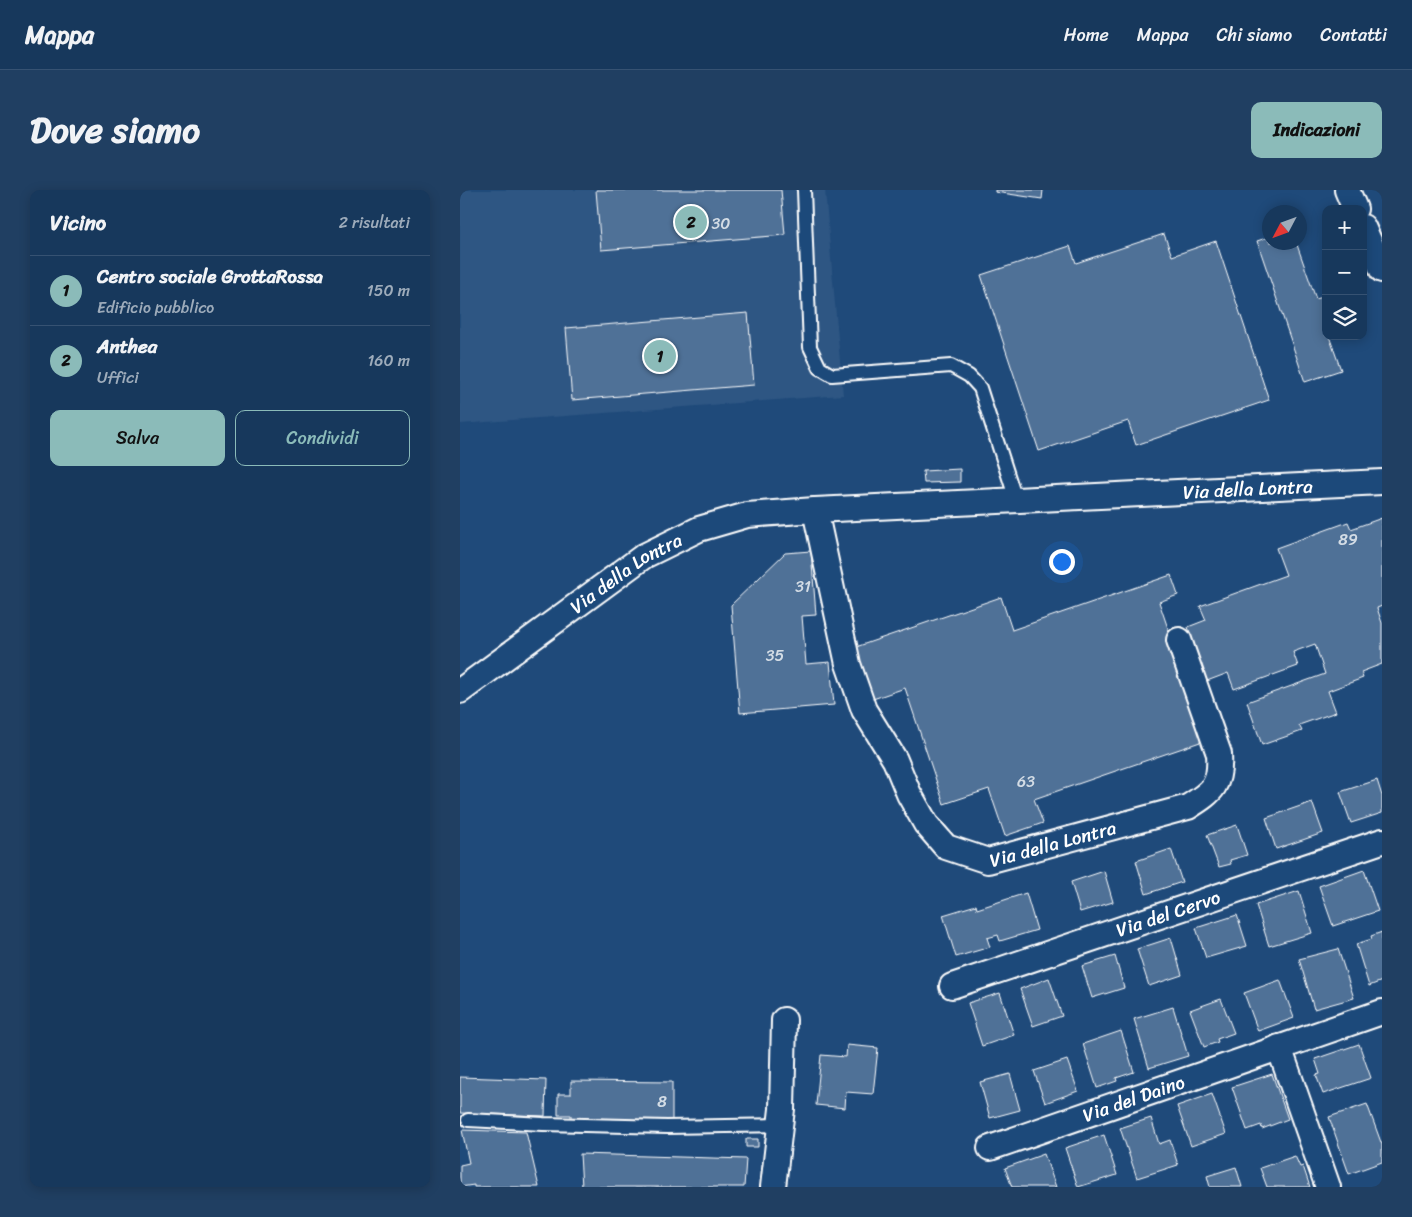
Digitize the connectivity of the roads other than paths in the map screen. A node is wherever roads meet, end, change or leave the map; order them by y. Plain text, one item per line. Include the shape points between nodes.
1 (804, 190) edge
2 (1347, 190) edge
3 (1353, 205) edge
4 (1367, 236) edge
5 (1382, 270) edge
6 (1382, 482) edge
7 (1016, 500) junction
8 (815, 510) junction
9 (1179, 640) dead end
10 (460, 691) edge
11 (1382, 840) edge
12 (952, 986) dead end
13 (1382, 1012) edge
14 (784, 1020) dead end
15 (1279, 1047) junction
16 (468, 1120) dead end
17 (780, 1125) junction
18 (990, 1148) dead end
19 (773, 1187) edge
20 (1328, 1187) edge

1 - 7 lane via 810,347 820,368 832,375 951,366 969,376 980,388
2 - 3 street
4 - 5 street
6 - 7 street, Via della Lontra
7 - 8 street, Via della Lontra
8 - 9 street, Via della Lontra via 848,664 864,710 895,760 926,824 946,846 954,850 988,861 1188,806 1204,798 1216,785 1221,771 1220,754
8 - 10 street, Via della Lontra via 747,515 698,529 644,556
11 - 12 street, Via del Cervo
13 - 15 street, Via del Daino
14 - 17 street
15 - 18 street, Via del Daino
15 - 20 street
16 - 17 lane via 667,1127
17 - 19 street

